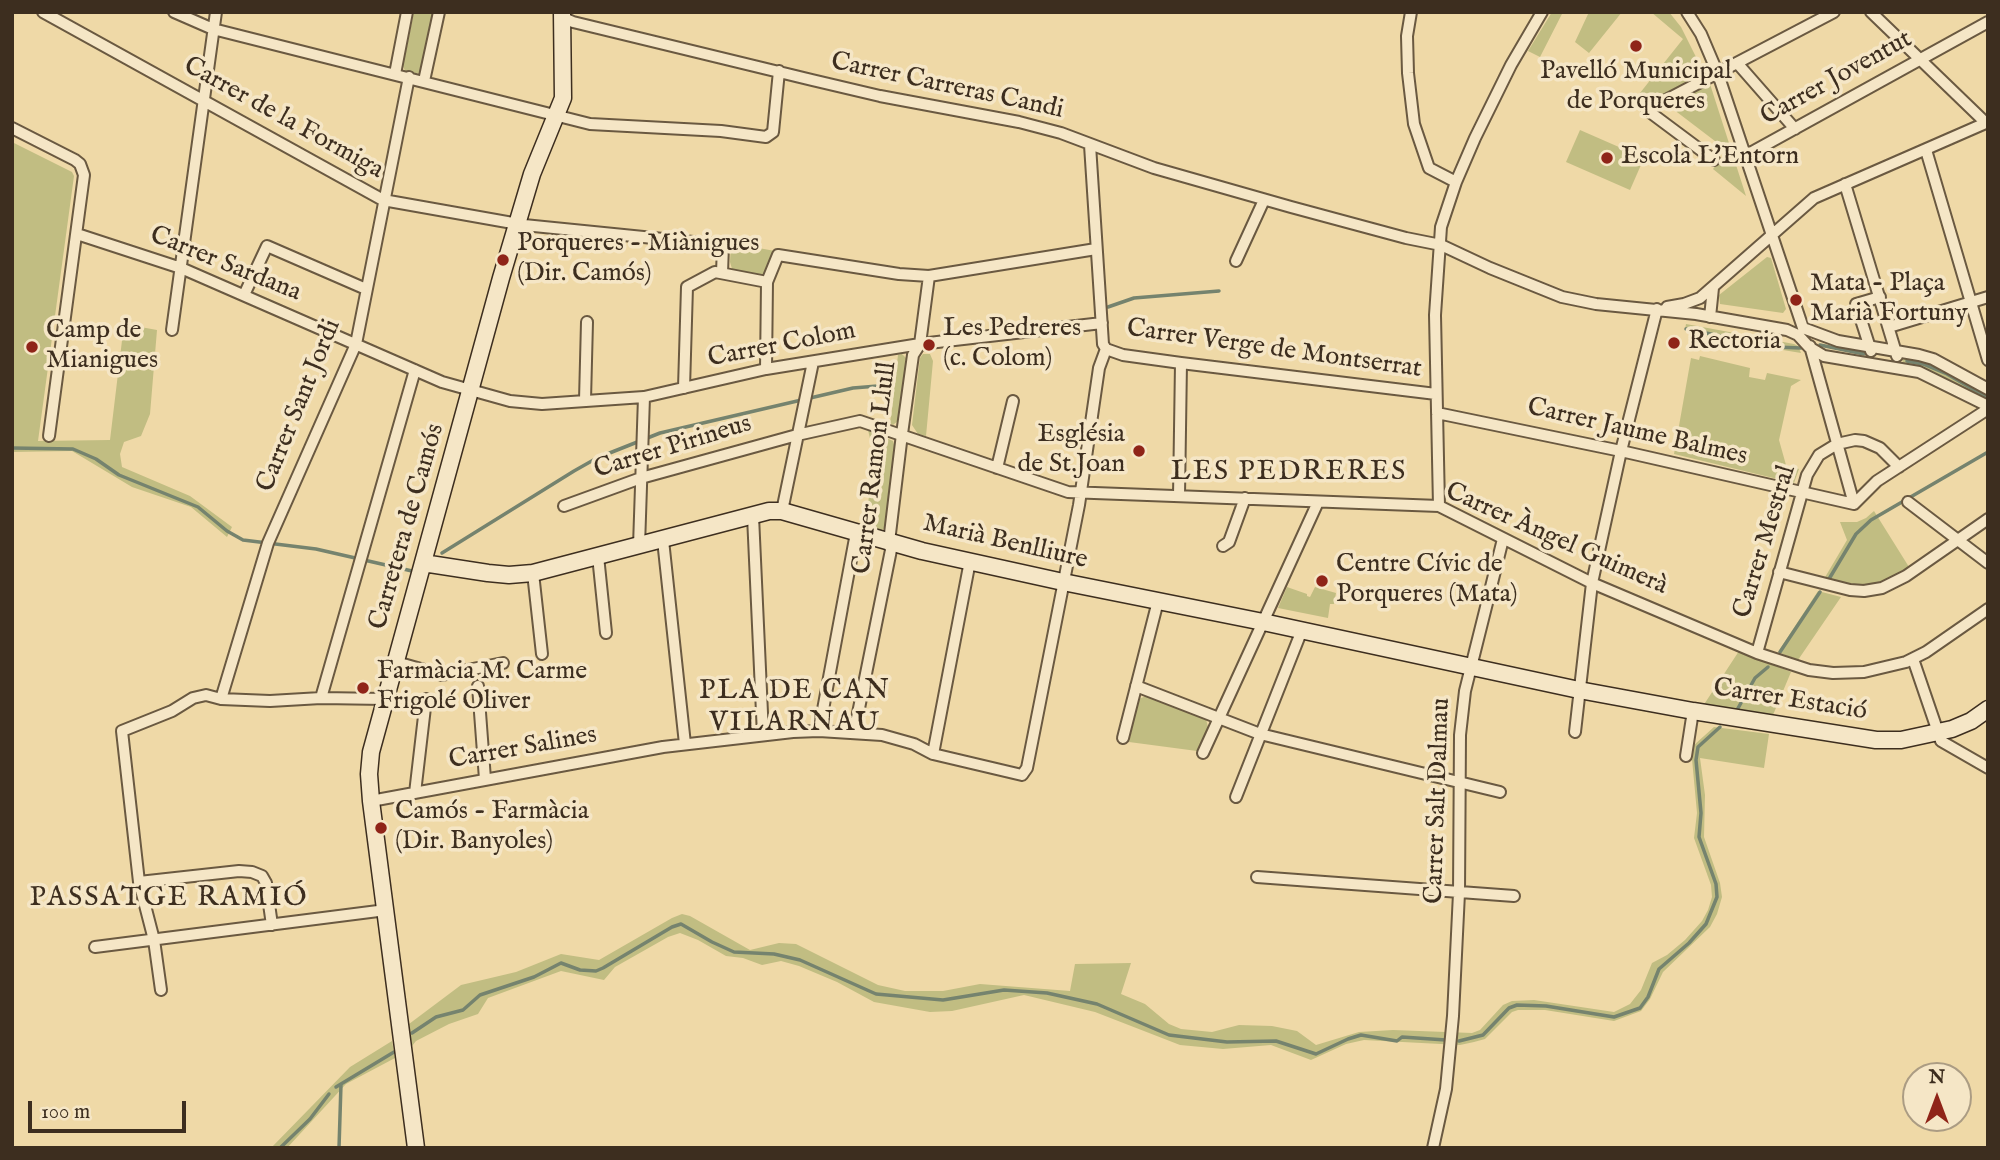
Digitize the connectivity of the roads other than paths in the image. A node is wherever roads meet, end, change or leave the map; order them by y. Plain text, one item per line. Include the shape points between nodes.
1 (43, 12) edge
2 (174, 12) edge
3 (216, 12) edge
4 (407, 12) edge
5 (439, 12) edge
6 (546, 12) edge
7 (1411, 12) edge
8 (1542, 12) edge
9 (1687, 12) edge
10 (1835, 12) edge
11 (1871, 12) edge
12 (562, 15) edge
13 (1988, 22) edge
14 (213, 29) junction
15 (1919, 60) junction
16 (1738, 64) junction
17 (779, 71) junction
18 (395, 74) junction
19 (1718, 74) junction
20 (409, 77) junction
21 (424, 81) junction
22 (204, 102) junction
23 (557, 116) junction
24 (1987, 122) edge
25 (12, 128) edge
26 (1795, 129) junction
27 (1090, 145) junction
28 (1926, 150) junction
29 (1745, 156) junction
30 (1714, 160) dead end
31 (1456, 182) junction
32 (1845, 184) junction
33 (383, 200) junction
34 (1265, 200) junction
35 (516, 224) junction
36 (76, 234) junction
37 (1773, 236) junction
38 (1441, 245) junction
39 (1096, 249) junction
40 (1236, 261) dead end
41 (181, 268) junction
42 (722, 273) junction
43 (929, 276) junction
44 (766, 282) junction
45 (1713, 288) junction
46 (366, 289) junction
47 (244, 295) junction
48 (1880, 297) junction
49 (1988, 297) edge
50 (1970, 302) junction
51 (1657, 309) junction
52 (1710, 317) junction
53 (1800, 319) junction
54 (587, 322) dead end
55 (1102, 323) junction
56 (1889, 327) junction
57 (173, 330) dead end
58 (1787, 330) junction
59 (1866, 334) junction
60 (1817, 335) junction
61 (1838, 341) junction
62 (356, 344) junction
63 (920, 344) junction
64 (1809, 347) junction
65 (1869, 347) junction
66 (1106, 349) junction
67 (1896, 351) junction
68 (1988, 360) edge
69 (813, 362) junction
70 (1181, 363) junction
71 (1874, 364) junction
72 (1900, 368) junction
73 (766, 369) junction
74 (415, 370) junction
75 (684, 388) junction
76 (1988, 389) edge
77 (471, 392) junction
78 (1436, 394) junction
79 (644, 397) junction
80 (585, 400) junction
81 (1013, 401) dead end
82 (1988, 408) edge
83 (1437, 413) junction
84 (902, 434) junction
85 (797, 435) junction
86 (50, 436) dead end
87 (1837, 444) junction
88 (1621, 451) junction
89 (1899, 467) junction
90 (998, 468) junction
91 (641, 478) junction
92 (1081, 494) junction
93 (1802, 494) junction
94 (1179, 496) junction
95 (1245, 498) junction
96 (1318, 502) junction
97 (1908, 502) dead end
98 (1854, 504) junction
99 (564, 506) dead end
100 (1439, 506) junction
101 (782, 511) junction
102 (753, 516) junction
103 (1988, 519) edge
104 (856, 533) junction
105 (1503, 539) junction
106 (663, 540) junction
107 (1959, 540) junction
108 (889, 542) junction
109 (639, 546) junction
110 (1223, 546) dead end
111 (598, 556) junction
112 (970, 561) junction
113 (422, 563) junction
114 (1988, 563) edge
115 (1779, 572) junction
116 (533, 573) junction
117 (1063, 582) junction
118 (1592, 583) junction
119 (1158, 601) junction
120 (1988, 609) edge
121 (1263, 622) junction
122 (1302, 630) junction
123 (606, 633) dead end
124 (1757, 653) junction
125 (542, 654) dead end
126 (1913, 659) junction
127 (396, 662) junction
128 (503, 663) dead end
129 (1470, 667) junction
130 (478, 686) dead end
131 (1136, 686) junction
132 (1579, 690) junction
133 (321, 698) junction
134 (221, 699) junction
135 (385, 699) junction
136 (426, 699) dead end
137 (1988, 709) edge
138 (1693, 711) junction
139 (1219, 718) junction
140 (819, 731) junction
141 (1575, 732) dead end
142 (854, 733) junction
143 (1260, 734) junction
144 (1937, 734) junction
145 (763, 735) junction
146 (1123, 738) dead end
147 (685, 744) junction
148 (1203, 753) dead end
149 (933, 754) junction
150 (1686, 756) dead end
151 (1988, 768) edge
152 (485, 779) junction
153 (1459, 782) junction
154 (1500, 792) dead end
155 (415, 793) junction
156 (1236, 797) dead end
157 (371, 801) junction
158 (1257, 877) dead end
159 (139, 882) junction
160 (1459, 893) junction
161 (1514, 897) dead end
162 (386, 910) junction
163 (272, 925) junction
164 (154, 940) junction
165 (94, 947) dead end
166 (161, 990) dead end
167 (416, 1148) edge
168 (1433, 1148) edge

1 - 22 street, Carrer de la Formiga
2 - 14 street
3 - 14 street
4 - 18 street
5 - 21 street
6 - 12 street
7 - 31 street via 1407,48 1414,124 1429,168
8 - 31 street via 1500,87
9 - 19 street
10 - 16 street
11 - 15 street
12 - 17 street, Carrer Carreras Candi via 573,22
12 - 23 street, Carretera de Camós via 563,98
13 - 15 street, Carrer Joventut
14 - 18 street
14 - 22 street
15 - 24 street
15 - 26 street, Carrer Joventut
16 - 19 street
16 - 26 street
17 - 23 street via 770,135 590,124
17 - 27 street, Carrer Carreras Candi via 1019,122
18 - 20 street
19 - 29 street
19 - 30 street via 1647,110
20 - 21 street
20 - 33 street, Carrer Sant Jordi
21 - 23 street
22 - 33 street, Carrer de la Formiga
22 - 41 street
23 - 35 street, Carretera de Camós
24 - 28 street
25 - 36 street via 80,164 85,181
26 - 29 street, Carrer Joventut
27 - 34 street, Carrer Carreras Candi
27 - 39 street
28 - 32 street
28 - 50 street
29 - 37 street
31 - 38 street via 1441,227
32 - 37 street via 1814,198
32 - 48 street
33 - 35 street, Carrer de la Formiga
33 - 46 street, Carrer Sant Jordi
34 - 38 street, Carrer Carreras Candi
34 - 40 street
35 - 42 street, Carrer de la Formiga via 723,245
35 - 77 street, Carretera de Camós
36 - 41 street, Carrer Sardana
36 - 86 street
37 - 45 street
37 - 53 street
38 - 51 street, Carrer Carreras Candi via 1562,297
38 - 78 street via 1436,283
39 - 43 street
39 - 55 street
41 - 47 street, Carrer Sardana
41 - 57 street
42 - 44 street
42 - 75 street via 715,272 687,287
43 - 44 street via 778,255
43 - 63 street, Carrer Ramon Llull
44 - 73 street
45 - 51 street via 1700,298
45 - 52 street
46 - 47 street via 267,246
46 - 62 street, Carrer Sant Jordi
47 - 62 street, Carrer Sardana
48 - 56 street
48 - 59 street via 1856,304
49 - 50 street
50 - 56 street
50 - 68 street
51 - 52 street
51 - 88 street
52 - 58 street
53 - 58 street
53 - 60 street via 1803,328
54 - 80 street
55 - 63 street, Carrer Colom
55 - 66 street
56 - 67 street
58 - 64 street
59 - 61 street
59 - 65 street
60 - 61 street
60 - 64 street
61 - 65 street
62 - 74 street, Carrer Sardana
62 - 134 street, Carrer Sant Jordi via 268,543
63 - 69 street, Carrer Colom
63 - 84 street, Carrer Ramon Llull via 913,355
64 - 71 street via 1824,356
64 - 87 street
65 - 67 street
65 - 71 street
66 - 70 street, Carrer Verge de Montserrat
66 - 92 street
67 - 72 street
67 - 76 street via 1933,359
69 - 73 street, Carrer Colom
69 - 85 street
70 - 78 street, Carrer Verge de Montserrat
70 - 94 street
71 - 72 street
72 - 82 street via 1930,375
73 - 75 street, Carrer Colom
74 - 77 street, Carrer Sardana
74 - 133 street
75 - 79 street, Carrer Colom
77 - 80 street, Carrer Colom via 542,404
77 - 113 street, Carretera de Camós
78 - 83 street
79 - 80 street, Carrer Colom
79 - 91 street
81 - 90 street
82 - 89 street
83 - 88 street, Carrer Jaume Balmes
83 - 100 street
84 - 85 street, Carrer Àngel Guimerà via 860,421
84 - 90 street, Carrer Àngel Guimerà
84 - 108 street, Carrer Ramon Llull
85 - 91 street, Carrer Pirineus
85 - 101 street
87 - 89 street via 1864,441 1880,448
87 - 93 street, Carrer Mestral via 1815,461
87 - 98 street
88 - 93 street, Carrer Jaume Balmes
88 - 118 street
89 - 98 street
90 - 92 street, Carrer Àngel Guimerà
91 - 99 street, Carrer Pirineus
91 - 109 street
92 - 94 street, Carrer Àngel Guimerà
92 - 117 street
93 - 98 street, Carrer Jaume Balmes
93 - 115 street, Carrer Mestral
94 - 95 street, Carrer Àngel Guimerà
95 - 96 street, Carrer Àngel Guimerà
95 - 110 street via 1229,542
96 - 100 street, Carrer Àngel Guimerà
96 - 121 street
97 - 107 street
100 - 105 street, Carrer Àngel Guimerà
101 - 102 street, Marià Benlliure
101 - 104 street, Marià Benlliure
102 - 106 street, Marià Benlliure
102 - 145 street
103 - 107 street
104 - 108 street, Marià Benlliure
104 - 140 street
105 - 118 street, Carrer Àngel Guimerà
105 - 129 street, Carrer Salt Dalmau
106 - 109 street, Marià Benlliure
106 - 147 street
107 - 114 street
107 - 115 street via 1899,580 1874,590 1834,587
108 - 112 street, Marià Benlliure
108 - 142 street, Carrer Ramon Llull
109 - 111 street, Marià Benlliure
111 - 116 street, Marià Benlliure
111 - 123 street
112 - 117 street, Marià Benlliure
112 - 149 street
113 - 116 street, Marià Benlliure via 509,575
113 - 127 street, Carretera de Camós
115 - 124 street, Carrer Mestral
116 - 125 street
117 - 119 street, Marià Benlliure
117 - 149 street, Carrer Salines via 1022,775
118 - 124 street, Carrer Àngel Guimerà
118 - 132 street
119 - 121 street, Marià Benlliure
119 - 131 street
120 - 126 street, Carrer Àngel Guimerà
121 - 122 street, Marià Benlliure
121 - 139 street
122 - 129 street, Marià Benlliure
122 - 143 street
124 - 126 street, Carrer Àngel Guimerà via 1833,673 1880,670
126 - 144 street
127 - 128 street via 442,675
127 - 135 street, Carretera de Camós
129 - 132 street, Marià Benlliure
129 - 153 street, Carrer Salt Dalmau
130 - 152 street
131 - 139 street
131 - 146 street
132 - 138 street, Carrer Estació
132 - 141 street
133 - 134 street
133 - 135 street
134 - 159 street via 193,698 122,731
135 - 157 street, Carretera de Camós via 371,752
136 - 155 street
137 - 144 street, Carrer Estació via 1971,722
138 - 144 street, Carrer Estació via 1876,740
138 - 150 street
139 - 143 street
139 - 148 street
140 - 142 street, Carrer Salines
140 - 145 street, Carrer Salines
142 - 149 street, Carrer Salines via 882,735
143 - 153 street
143 - 156 street
144 - 151 street via 1941,741
145 - 147 street, Carrer Salines
147 - 152 street, Carrer Salines
152 - 155 street, Carrer Salines
153 - 154 street
153 - 160 street, Carrer Salt Dalmau
155 - 157 street, Carrer Salines
157 - 162 street, Carretera de Camós
158 - 160 street
159 - 163 street via 253,872 266,883
159 - 164 street
160 - 161 street
160 - 168 street, Carrer Salt Dalmau via 1446,1089
162 - 163 street
162 - 167 street, Carretera de Camós
163 - 164 street
164 - 165 street
164 - 166 street

